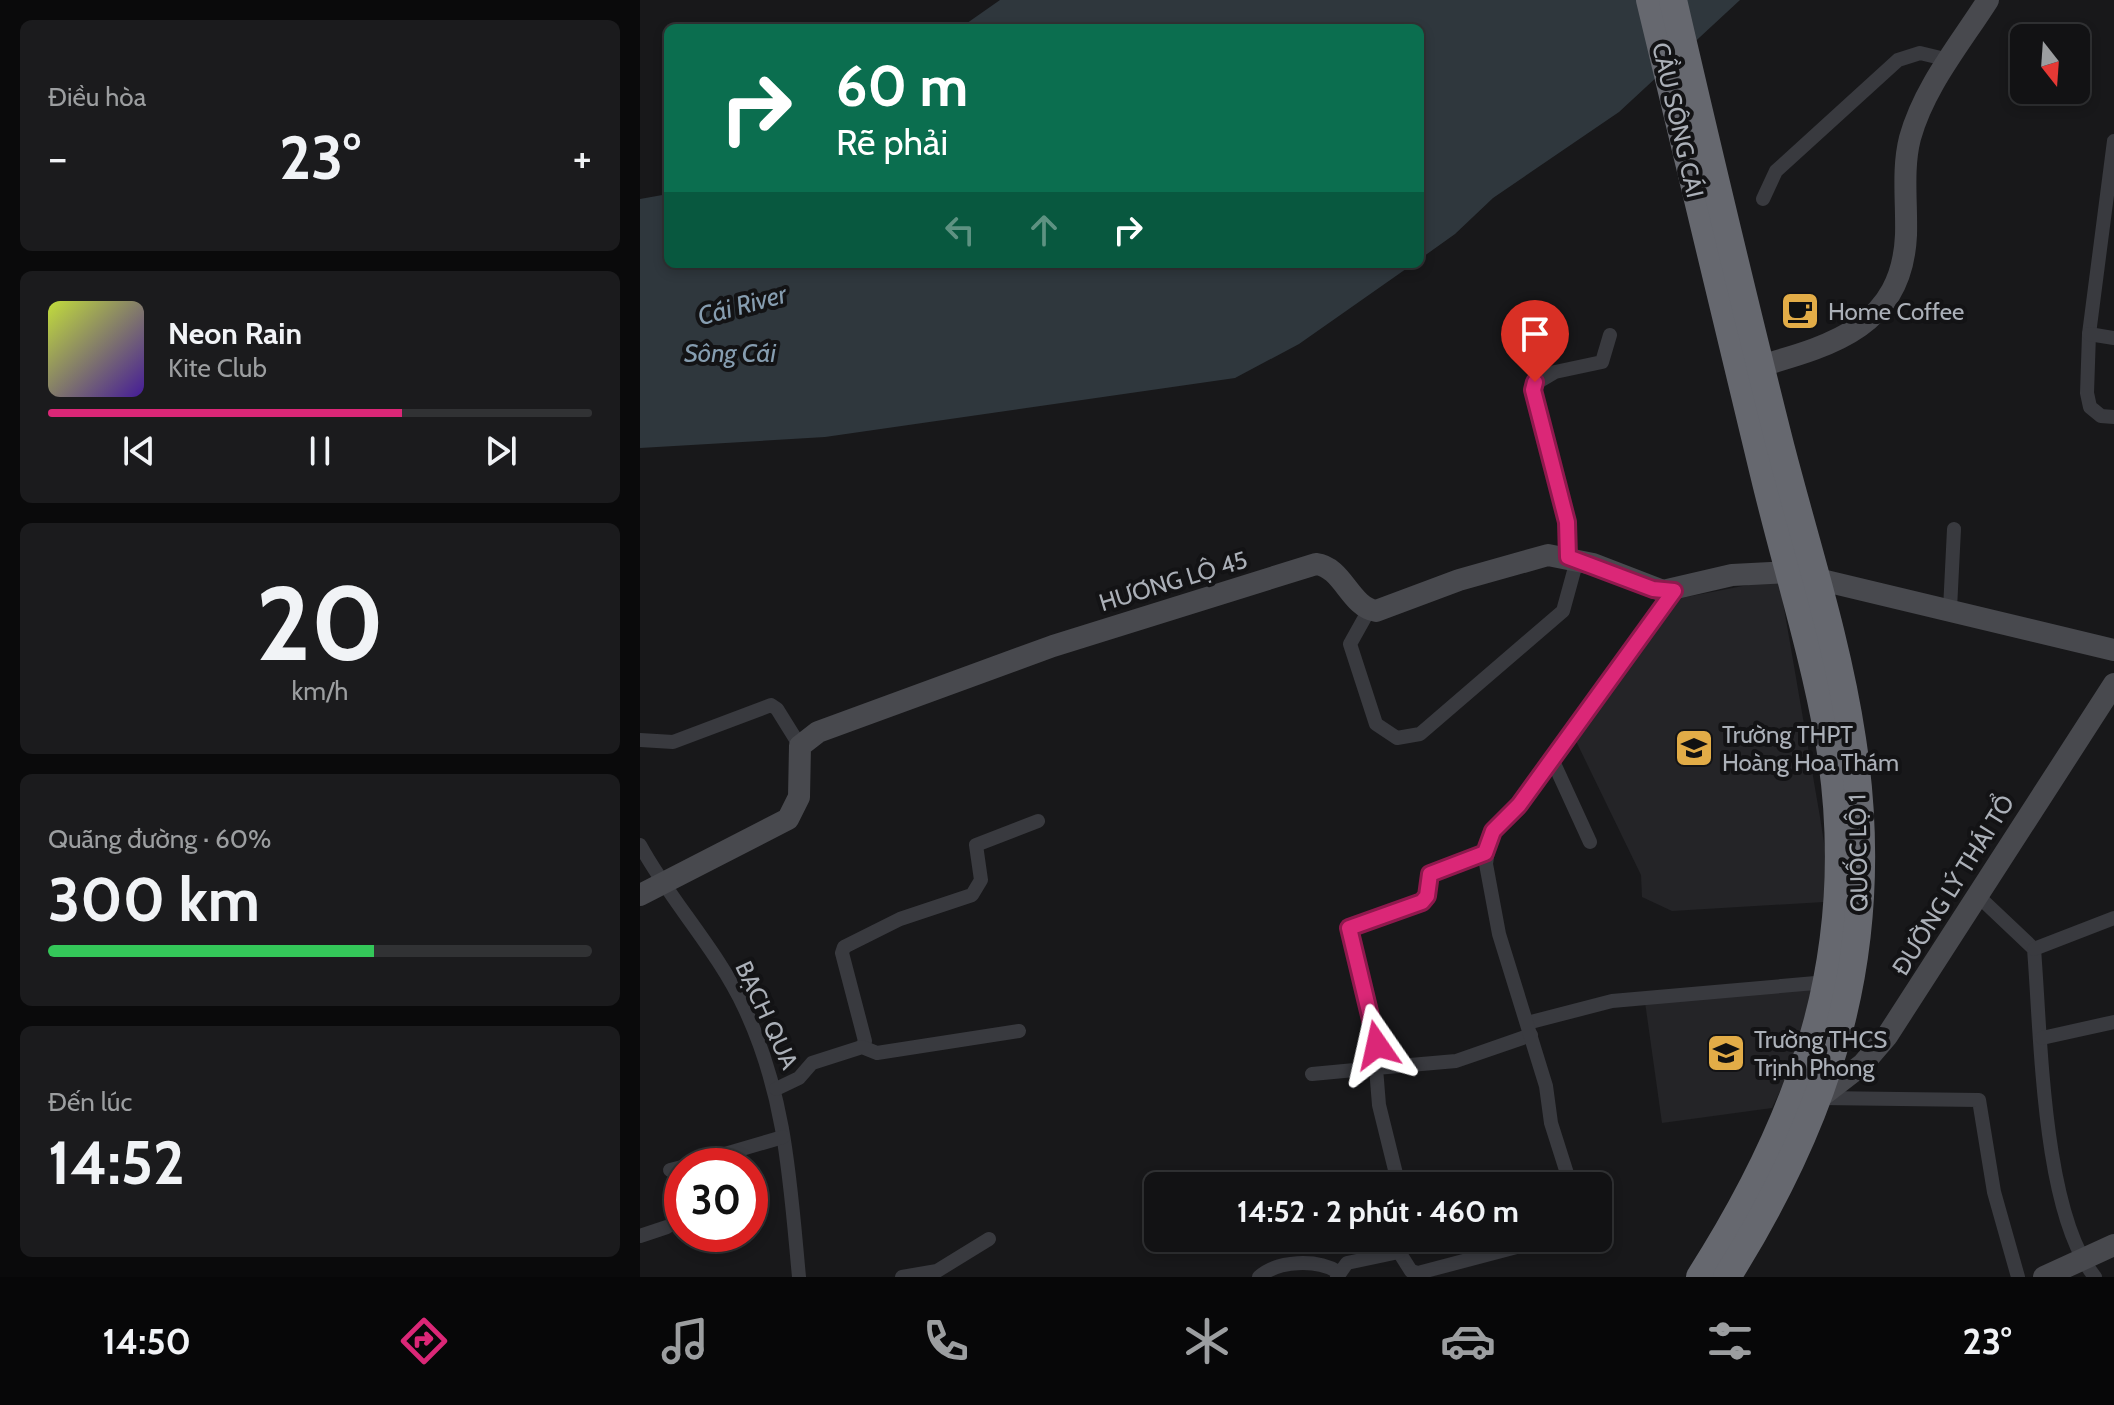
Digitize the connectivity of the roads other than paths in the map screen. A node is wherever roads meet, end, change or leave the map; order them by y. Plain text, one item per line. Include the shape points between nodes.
1 (1650, 0) edge
2 (1673, 0) edge
3 (1988, 0) edge
4 (1949, 60) junction
5 (2114, 141) edge
6 (1763, 199) dead end
7 (1716, 232) junction
8 (2098, 252) junction
9 (2114, 255) edge
10 (2089, 334) junction
11 (1610, 335) dead end
12 (2114, 338) edge
13 (1760, 366) junction
14 (2114, 417) edge
15 (1954, 529) dead end
16 (1573, 559) junction
17 (1801, 574) junction
18 (1674, 591) junction
19 (1950, 609) junction
20 (1369, 610) junction
21 (2114, 650) edge
22 (2114, 684) edge
23 (640, 740) edge
24 (800, 746) junction
25 (1552, 759) junction
26 (1038, 821) dead end
27 (1590, 842) dead end
28 (640, 845) edge
29 (1485, 853) junction
30 (661, 884) junction
31 (1976, 894) junction
32 (640, 895) edge
33 (2114, 918) edge
34 (2034, 949) junction
35 (1828, 982) junction
36 (2114, 1022) edge
37 (1529, 1029) junction
38 (1019, 1031) dead end
39 (2042, 1038) junction
40 (862, 1047) junction
41 (1376, 1068) junction
42 (1312, 1074) dead end
43 (776, 1089) junction
44 (1819, 1098) junction
45 (783, 1137) junction
46 (746, 1148) edge
47 (1396, 1172) edge
48 (1567, 1172) edge
49 (664, 1228) edge
50 (640, 1236) edge
51 (989, 1239) dead end
52 (2114, 1245) edge
53 (1399, 1252) joint
54 (1498, 1252) edge
55 (2088, 1268) edge
56 (1337, 1274) edge
57 (1709, 1275) edge
58 (799, 1277) edge
59 (902, 1277) edge
60 (1259, 1277) edge
61 (2018, 1277) edge
62 (2044, 1277) edge

1 - 7 highway, CẦU SÔNG CÁI
2 - 7 highway, CẦU SÔNG CÁI
3 - 4 street
4 - 6 street via 1920,53 1898,60 1776,171
4 - 13 street via 1926,97 1911,138 1905,245 1883,305 1842,339
5 - 8 street
7 - 13 highway, QUỐC LỘ 1
7 - 17 highway, QUỐC LỘ 1
8 - 9 street
8 - 10 street
10 - 12 street
10 - 14 street via 2090,407 2101,416
11 - 16 street via 1602,362 1555,372 1533,385
13 - 17 highway, QUỐC LỘ 1
15 - 19 street
16 - 18 street via 1653,589
16 - 20 street via 1548,555
16 - 20 street via 1563,611 1420,734 1397,738 1376,724 1350,644
17 - 18 street via 1732,575
17 - 19 street
17 - 35 highway, QUỐC LỘ 1 via 1834,784 1838,882
17 - 44 highway, QUỐC LỘ 1 via 1852,738 1861,842 1851,984
18 - 25 street
19 - 21 street
20 - 24 street, HƯƠNG LỘ 45 via 1328,568 1310,566 1053,646 837,723
22 - 31 street, ĐƯỜNG LÝ THÁI TỔ
23 - 24 street via 673,742 771,705
24 - 30 street via 799,797 788,819
25 - 27 street
25 - 29 street via 1493,831
26 - 40 street via 976,845 982,875 972,895 900,919 844,947 865,1041
28 - 30 street, BẠCH QUA
29 - 37 street via 1499,934
29 - 41 street via 1430,874 1422,902 1349,928 1375,1032
30 - 32 street
30 - 43 street, BẠCH QUA via 711,949 738,996
31 - 34 street
31 - 44 street, ĐƯỜNG LÝ THÁI TỔ via 1880,1046
33 - 34 street
34 - 39 street
35 - 37 street via 1612,1001
35 - 57 highway, QUỐC LỘ 1 via 1789,1113
36 - 39 street
37 - 41 street via 1456,1061
37 - 48 street
38 - 40 street via 877,1053
39 - 55 street via 2052,1155
40 - 43 street via 812,1063 799,1078
41 - 42 street
41 - 47 street
43 - 45 street, BẠCH QUA
44 - 57 highway, QUỐC LỘ 1 via 1768,1210
44 - 61 street via 1979,1100 1994,1192
45 - 46 street
45 - 58 street, BẠCH QUA
49 - 50 street
51 - 59 street via 937,1271
52 - 55 street
53 - 54 street via 1418,1273
53 - 56 street via 1353,1261
55 - 62 street
56 - 60 street via 1314,1262

